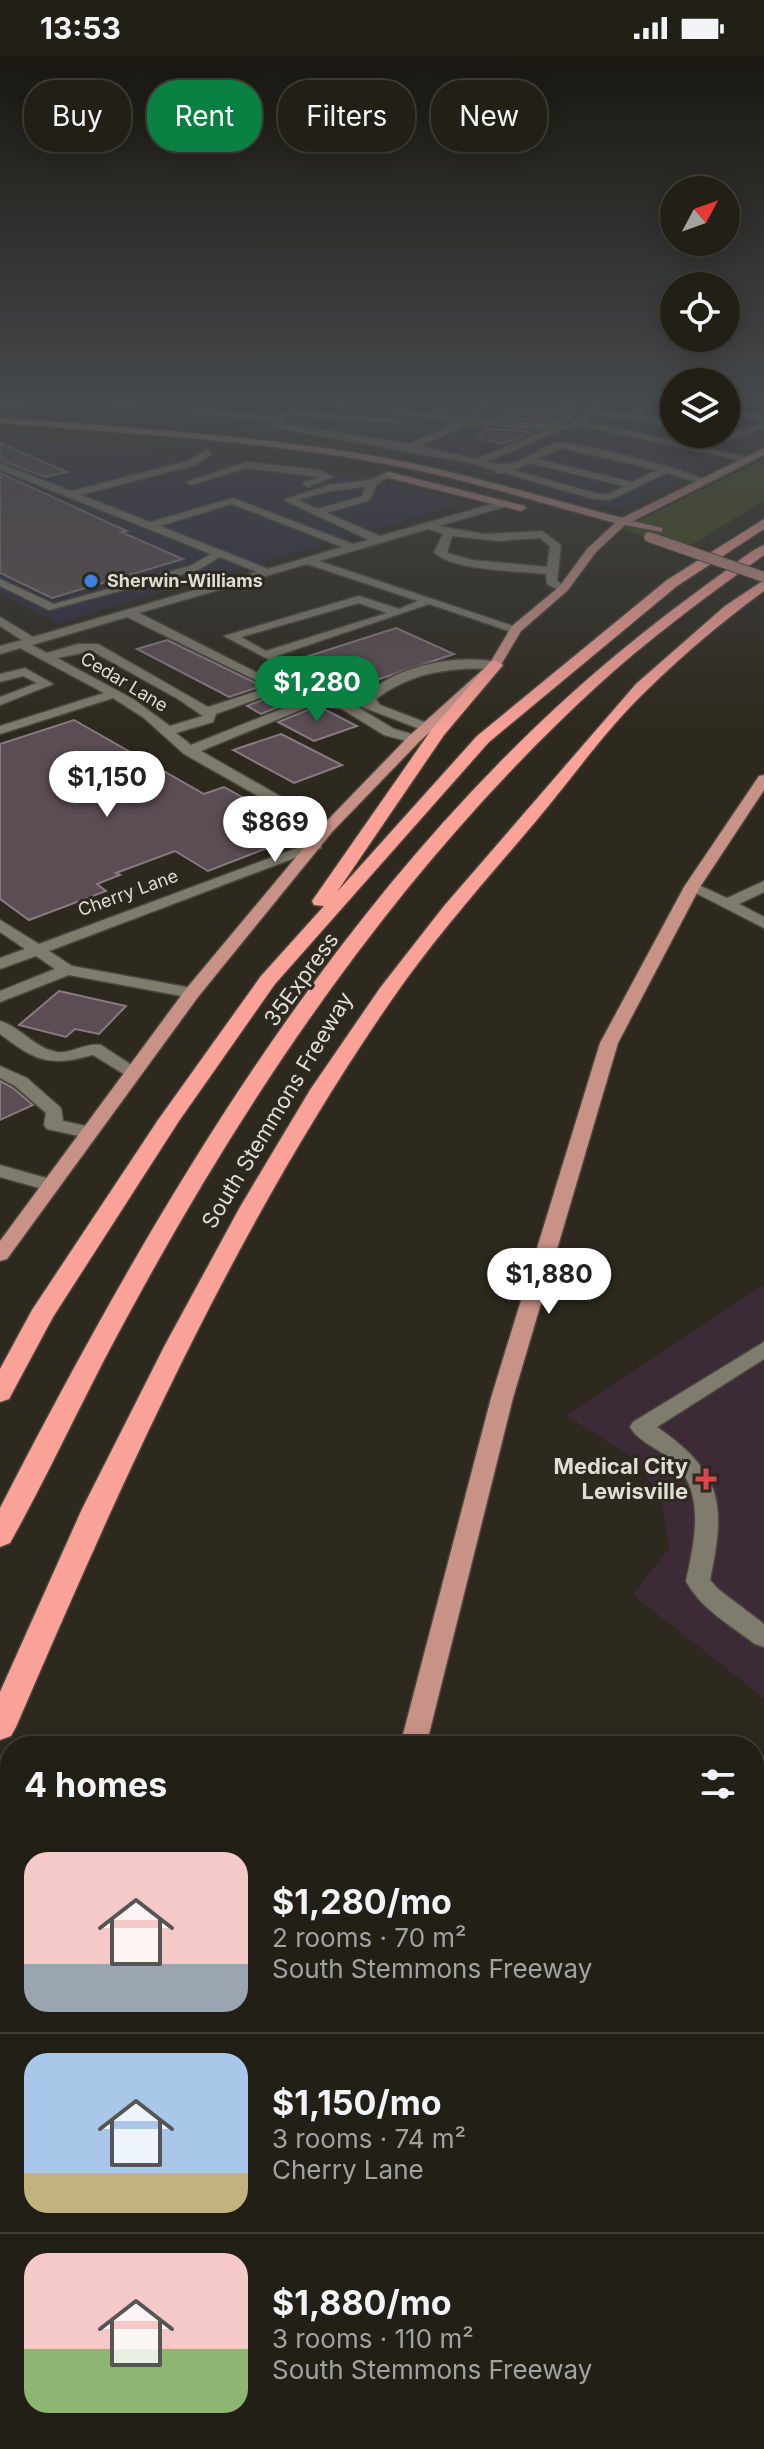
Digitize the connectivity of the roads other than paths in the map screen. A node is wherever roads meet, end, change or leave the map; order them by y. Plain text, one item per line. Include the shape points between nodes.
1 (111, 510) edge
2 (203, 510) edge
3 (255, 510) edge
4 (309, 510) edge
5 (327, 510) edge
6 (484, 510) edge
7 (572, 510) edge
8 (640, 510) edge
9 (645, 510) edge
10 (316, 513) junction
11 (543, 513) dead end
12 (584, 513) junction
13 (764, 523) edge
14 (150, 525) junction
15 (618, 525) junction
16 (429, 526) junction
17 (448, 534) junction
18 (654, 534) junction
19 (379, 540) junction
20 (353, 548) junction
21 (764, 549) edge
22 (220, 553) junction
23 (308, 561) junction
24 (764, 568) edge
25 (552, 571) junction
26 (267, 572) junction
27 (764, 577) edge
28 (0, 582) edge
29 (764, 584) edge
30 (563, 589) junction
31 (0, 596) edge
32 (427, 601) junction
33 (129, 613) junction
34 (399, 613) junction
35 (0, 621) edge
36 (516, 629) junction
37 (70, 630) junction
38 (26, 642) junction
39 (0, 650) edge
40 (265, 655) junction
41 (46, 657) junction
42 (495, 665) junction
43 (0, 678) edge
44 (113, 694) junction
45 (0, 701) edge
46 (374, 705) junction
47 (207, 712) junction
48 (0, 730) edge
49 (432, 730) junction
50 (169, 731) junction
51 (414, 739) junction
52 (189, 751) junction
53 (764, 779) edge
54 (327, 829) junction
55 (316, 845) junction
56 (764, 886) edge
57 (692, 887) junction
58 (727, 904) junction
59 (764, 923) edge
60 (0, 925) edge
61 (35, 949) junction
62 (0, 964) edge
63 (67, 970) junction
64 (268, 980) junction
65 (192, 993) junction
66 (0, 997) edge
67 (0, 1026) edge
68 (0, 1071) edge
69 (133, 1072) junction
70 (88, 1132) junction
71 (0, 1171) edge
72 (50, 1185) junction
73 (0, 1254) edge
74 (764, 1349) edge
75 (0, 1393) edge
76 (0, 1536) edge
77 (764, 1637) edge
78 (0, 1727) edge
79 (416, 1736) edge

1 - 14 street
2 - 14 street
3 - 20 street
4 - 10 street
5 - 10 street
6 - 16 street
7 - 12 main road
8 - 12 main road
9 - 15 main road
10 - 19 street
11 - 15 main road
12 - 15 main road
13 - 64 highway via 705,559 483,739
14 - 22 street
15 - 18 main road
15 - 30 main road
16 - 17 street
16 - 19 street
17 - 25 street via 443,555
17 - 25 street via 542,534 556,545
18 - 24 main road
18 - 27 main road, bridge
19 - 20 street
20 - 23 street
21 - 76 highway, 35Express via 588,686 437,843 377,915 178,1207 101,1339
22 - 26 street
22 - 28 street via 194,568 53,608
23 - 26 street
23 - 32 street
25 - 30 street via 551,582
26 - 33 street
29 - 78 highway, South Stemmons Freeway via 641,687 433,933 321,1090 178,1345 96,1509
30 - 36 main road
31 - 37 street
32 - 34 street
32 - 36 street
33 - 37 street
33 - 47 street via 281,688
34 - 40 street
34 - 40 street via 359,599 230,636
35 - 38 street, Cedar Lane
36 - 42 main road
37 - 38 street
38 - 39 street
38 - 41 street, Cedar Lane
40 - 46 street
41 - 44 street, Cedar Lane
41 - 47 street via 94,647
42 - 46 street via 439,665 387,683 369,698
42 - 49 highway
43 - 45 street via 25,672 47,684
44 - 48 street
44 - 50 street, Cedar Lane
46 - 49 street
47 - 50 street via 208,719
49 - 51 main road
49 - 64 highway
50 - 52 street, Cedar Lane
51 - 52 street via 389,732 346,706 314,700
51 - 54 main road
52 - 54 street, Cedar Lane
53 - 57 main road
54 - 55 main road
55 - 61 street, Cherry Lane
55 - 65 main road
56 - 58 street
57 - 58 street
57 - 79 main road via 609,1043 502,1398
58 - 59 street
60 - 61 street
61 - 62 street, Cherry Lane
61 - 63 street
63 - 65 street
63 - 66 street
64 - 75 highway via 41,1316
65 - 69 main road
67 - 69 street via 34,1051 61,1058 95,1049
68 - 70 street via 55,1112 53,1125
69 - 70 main road
70 - 72 main road
71 - 72 street
72 - 73 main road
74 - 77 street via 641,1427 683,1458 701,1484 710,1529 698,1581 709,1596

